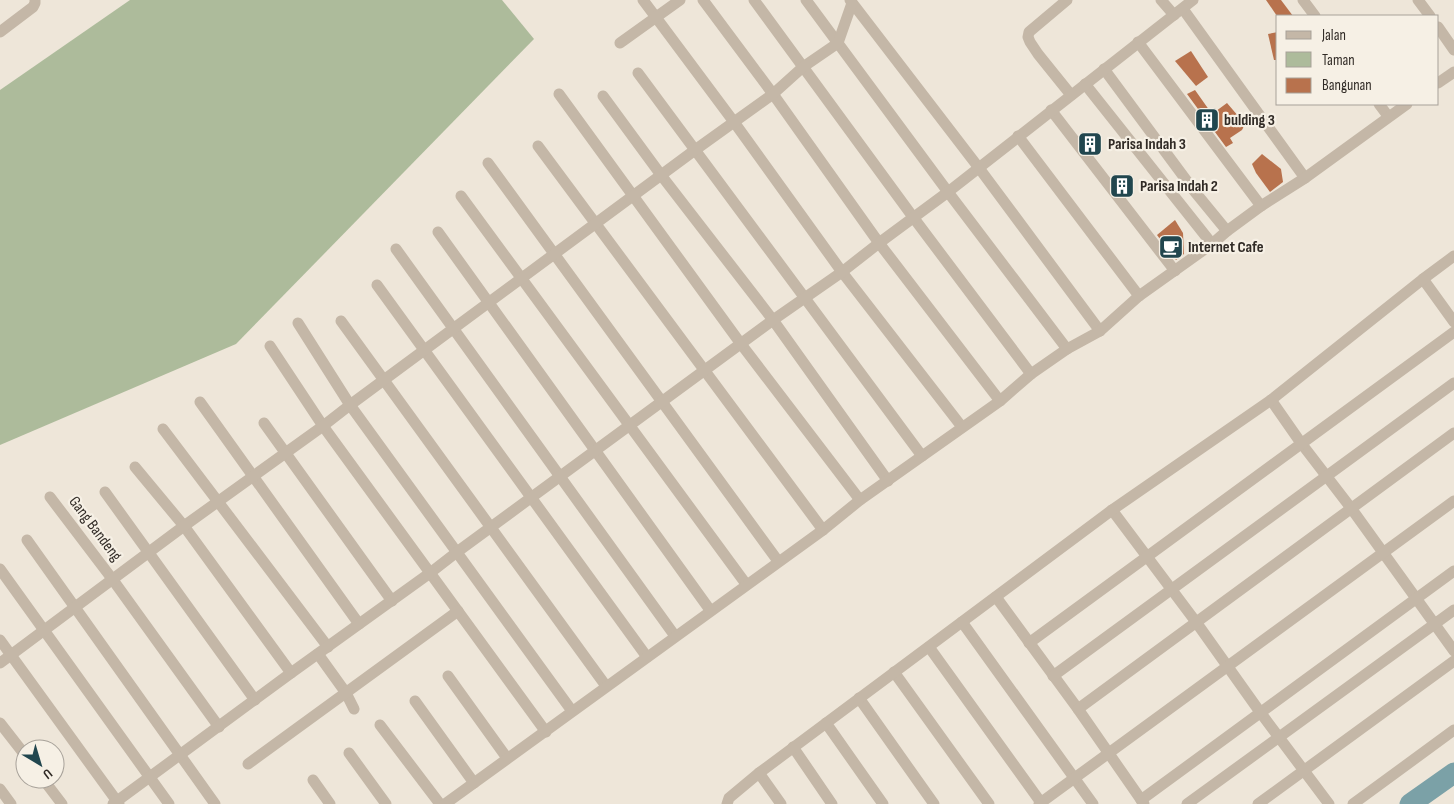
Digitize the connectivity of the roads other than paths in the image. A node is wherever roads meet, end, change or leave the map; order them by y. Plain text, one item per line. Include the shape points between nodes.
1 (35, 0) edge
2 (643, 0) edge
3 (680, 0) edge
4 (703, 0) edge
5 (754, 0) edge
6 (806, 0) edge
7 (1067, 0) edge
8 (1161, 0) edge
9 (1193, 0) edge
10 (1302, 0) edge
11 (1418, 0) edge
12 (851, 1) edge
13 (1179, 12) junction
14 (1313, 15) edge
15 (1429, 15) edge
16 (656, 17) junction
17 (1439, 28) edge
18 (0, 32) edge
19 (1138, 42) junction
20 (620, 43) dead end
21 (838, 43) junction
22 (1454, 50) edge
23 (803, 67) junction
24 (1104, 69) junction
25 (1454, 72) edge
26 (638, 73) dead end
27 (1439, 82) edge
28 (1085, 84) junction
29 (559, 94) dead end
30 (773, 94) junction
31 (1071, 95) junction
32 (603, 96) dead end
33 (1380, 105) edge
34 (1405, 105) edge
35 (1051, 110) junction
36 (1388, 116) junction
37 (734, 122) junction
38 (1018, 136) junction
39 (538, 146) dead end
40 (695, 150) junction
41 (488, 163) dead end
42 (979, 168) junction
43 (661, 175) junction
44 (1305, 178) junction
45 (948, 192) junction
46 (461, 196) dead end
47 (633, 196) junction
48 (1261, 206) junction
49 (913, 217) junction
50 (596, 224) junction
51 (1227, 231) junction
52 (438, 232) dead end
53 (879, 242) junction
54 (1212, 244) junction
55 (396, 250) dead end
56 (554, 254) junction
57 (1454, 256) edge
58 (1175, 271) junction
59 (842, 272) junction
60 (522, 278) junction
61 (1423, 279) junction
62 (377, 285) dead end
63 (1139, 296) junction
64 (805, 298) junction
65 (489, 302) junction
66 (773, 320) junction
67 (341, 321) dead end
68 (1454, 322) edge
69 (298, 323) dead end
70 (453, 329) junction
71 (1100, 331) junction
72 (1454, 332) edge
73 (741, 344) junction
74 (270, 346) dead end
75 (1067, 349) junction
76 (424, 350) junction
77 (705, 371) junction
78 (1031, 374) junction
79 (384, 380) junction
80 (1454, 383) edge
81 (1271, 400) junction
82 (662, 401) junction
83 (1000, 401) junction
84 (200, 402) dead end
85 (350, 405) junction
86 (264, 424) dead end
87 (630, 425) junction
88 (323, 426) junction
89 (962, 427) junction
90 (163, 429) dead end
91 (1454, 432) edge
92 (1301, 443) junction
93 (595, 450) junction
94 (286, 453) junction
95 (922, 456) junction
96 (136, 467) dead end
97 (253, 476) junction
98 (560, 476) junction
99 (1326, 476) junction
100 (888, 481) junction
101 (105, 492) dead end
102 (50, 496) dead end
103 (531, 497) junction
104 (860, 500) junction
105 (219, 501) junction
106 (1454, 501) edge
107 (1350, 508) junction
108 (1112, 510) junction
109 (184, 526) junction
110 (491, 527) junction
111 (823, 530) junction
112 (27, 540) dead end
113 (457, 552) junction
114 (149, 553) junction
115 (1382, 553) junction
116 (1147, 556) junction
117 (778, 561) junction
118 (0, 569) edge
119 (1454, 571) edge
120 (430, 573) junction
121 (113, 580) junction
122 (746, 584) junction
123 (1172, 589) junction
124 (996, 597) junction
125 (1415, 599) junction
126 (392, 601) junction
127 (75, 608) junction
128 (710, 610) junction
129 (1454, 610) edge
130 (458, 611) junction
131 (962, 622) junction
132 (1196, 622) junction
133 (359, 624) junction
134 (1434, 624) junction
135 (44, 630) junction
136 (675, 636) junction
137 (0, 640) edge
138 (1029, 643) junction
139 (929, 647) junction
140 (323, 650) junction
141 (1454, 652) edge
142 (11, 655) junction
143 (647, 656) junction
144 (1454, 661) edge
145 (0, 663) edge
146 (1227, 666) junction
147 (894, 672) junction
148 (291, 673) junction
149 (448, 676) dead end
150 (1053, 676) junction
151 (606, 686) junction
152 (346, 694) junction
153 (859, 698) junction
154 (255, 700) junction
155 (415, 701) dead end
156 (354, 709) dead end
157 (1078, 709) junction
158 (572, 711) junction
159 (1260, 712) junction
160 (0, 723) edge
161 (826, 723) junction
162 (380, 725) dead end
163 (219, 727) junction
164 (1454, 730) edge
165 (546, 732) junction
166 (1279, 737) junction
167 (15, 742) edge
168 (793, 748) junction
169 (349, 753) dead end
170 (1108, 754) junction
171 (180, 755) junction
172 (508, 758) junction
173 (248, 764) dead end
174 (1304, 771) junction
175 (759, 773) junction
176 (150, 777) junction
177 (1074, 779) junction
178 (313, 780) dead end
179 (474, 782) junction
180 (0, 789) edge
181 (51, 789) edge
182 (1142, 802) edge
183 (116, 803) edge
184 (11, 804) edge
185 (62, 804) edge
186 (169, 804) edge
187 (215, 804) edge
188 (330, 804) edge
189 (386, 804) edge
190 (440, 804) edge
191 (445, 804) edge
192 (727, 804) edge
193 (780, 804) edge
194 (832, 804) edge
195 (883, 804) edge
196 (934, 804) edge
197 (989, 804) edge
198 (1040, 804) edge
199 (1092, 804) edge
200 (1187, 804) edge
201 (1258, 804) edge
202 (1329, 804) edge
203 (1353, 804) edge

1 - 18 street via 33,7
2 - 16 street
3 - 16 street
4 - 30 street
5 - 23 street
6 - 21 street
7 - 31 street via 1029,32 1028,37
8 - 13 street
9 - 13 street
10 - 14 street
11 - 15 street
12 - 21 street
12 - 42 street
13 - 19 street
13 - 44 street
16 - 20 street
16 - 37 street
17 - 22 street
19 - 24 street
19 - 48 street
21 - 23 street
21 - 45 street
23 - 30 street
23 - 49 street
24 - 28 street
24 - 51 street
25 - 27 street
26 - 40 street
28 - 31 street
28 - 54 street
29 - 47 street
30 - 37 street
30 - 53 street
31 - 35 street
32 - 43 street
33 - 36 street
34 - 36 street
35 - 38 street
35 - 58 street
36 - 44 street
37 - 40 street
37 - 59 street
38 - 42 street
38 - 63 street
39 - 50 street
40 - 43 street
40 - 64 street
41 - 56 street
42 - 45 street
42 - 71 street
43 - 47 street
43 - 66 street
44 - 48 street
45 - 49 street
45 - 75 street
46 - 60 street
47 - 50 street
47 - 73 street
48 - 51 street
49 - 53 street
49 - 78 street
50 - 56 street
50 - 77 street
51 - 54 street
52 - 65 street
53 - 59 street
53 - 83 street
54 - 58 street
55 - 70 street
56 - 60 street
56 - 82 street
57 - 61 street
58 - 63 street
59 - 64 street
59 - 89 street
60 - 65 street
60 - 87 street
61 - 68 street
61 - 81 street
62 - 76 street
63 - 71 street
64 - 66 street
64 - 95 street
65 - 70 street
65 - 93 street
66 - 73 street
66 - 100 street
67 - 79 street
69 - 85 street
70 - 76 street
70 - 98 street
71 - 75 street
72 - 92 street
73 - 77 street
73 - 104 street
74 - 88 street
75 - 78 street
76 - 79 street
76 - 103 street
77 - 82 street
77 - 111 street
78 - 83 street
79 - 85 street
79 - 110 street
80 - 99 street
81 - 92 street
81 - 108 street
82 - 87 street
82 - 117 street
83 - 89 street
84 - 97 street
85 - 88 street
85 - 113 street
86 - 94 street
87 - 93 street
87 - 122 street
88 - 94 street
88 - 120 street
89 - 95 street
90 - 105 street
91 - 107 street
92 - 99 street
92 - 116 street
93 - 98 street
93 - 128 street
94 - 97 street
94 - 126 street
95 - 100 street
96 - 109 street
97 - 105 street
97 - 133 street
98 - 103 street
98 - 136 street
99 - 107 street
99 - 123 street
100 - 104 street
101 - 114 street
102 - 121 street, Gang Bandeng
103 - 110 street
103 - 143 street
104 - 111 street
105 - 109 street
105 - 140 street
106 - 115 street
107 - 115 street
107 - 132 street
108 - 116 street
108 - 124 street
109 - 114 street
109 - 148 street
110 - 113 street
110 - 151 street
111 - 117 street
112 - 127 street
113 - 120 street
113 - 158 street
114 - 121 street
114 - 154 street
115 - 125 street
115 - 146 street
116 - 123 street
116 - 138 street
117 - 122 street
118 - 135 street
119 - 125 street
120 - 126 street
120 - 130 street
121 - 127 street
121 - 163 street, Gang Bandeng
122 - 128 street
123 - 132 street
123 - 150 street
124 - 131 street
124 - 138 street
125 - 134 street
125 - 159 street
126 - 133 street
127 - 135 street
127 - 171 street
128 - 136 street
129 - 134 street
130 - 152 street
130 - 165 street
131 - 139 street
131 - 177 street
132 - 146 street
132 - 157 street
133 - 140 street
134 - 141 street
134 - 166 street
135 - 142 street
135 - 176 street
136 - 143 street
137 - 142 street
138 - 150 street
139 - 147 street
139 - 198 street
140 - 148 street
140 - 152 street
142 - 145 street
142 - 183 street
143 - 151 street
144 - 174 street
146 - 159 street
146 - 170 street
147 - 153 street
147 - 197 street
148 - 154 street
149 - 172 street
150 - 157 street
151 - 158 street
152 - 156 street
152 - 173 street
153 - 161 street
153 - 196 street
154 - 163 street
155 - 179 street
157 - 170 street
158 - 165 street
159 - 166 street
159 - 182 street
160 - 167 street
161 - 168 street
161 - 195 street
162 - 190 street
163 - 171 street
164 - 203 street
165 - 172 street
166 - 174 street
166 - 200 street
168 - 175 street
168 - 194 street
169 - 189 street
170 - 177 street
170 - 182 street
171 - 176 street
171 - 187 street
172 - 179 street
174 - 201 street
174 - 202 street
175 - 192 street via 729,798
175 - 193 street
176 - 183 street
176 - 186 street
177 - 198 street
177 - 199 street
178 - 188 street
179 - 191 street
180 - 184 street
181 - 185 street

